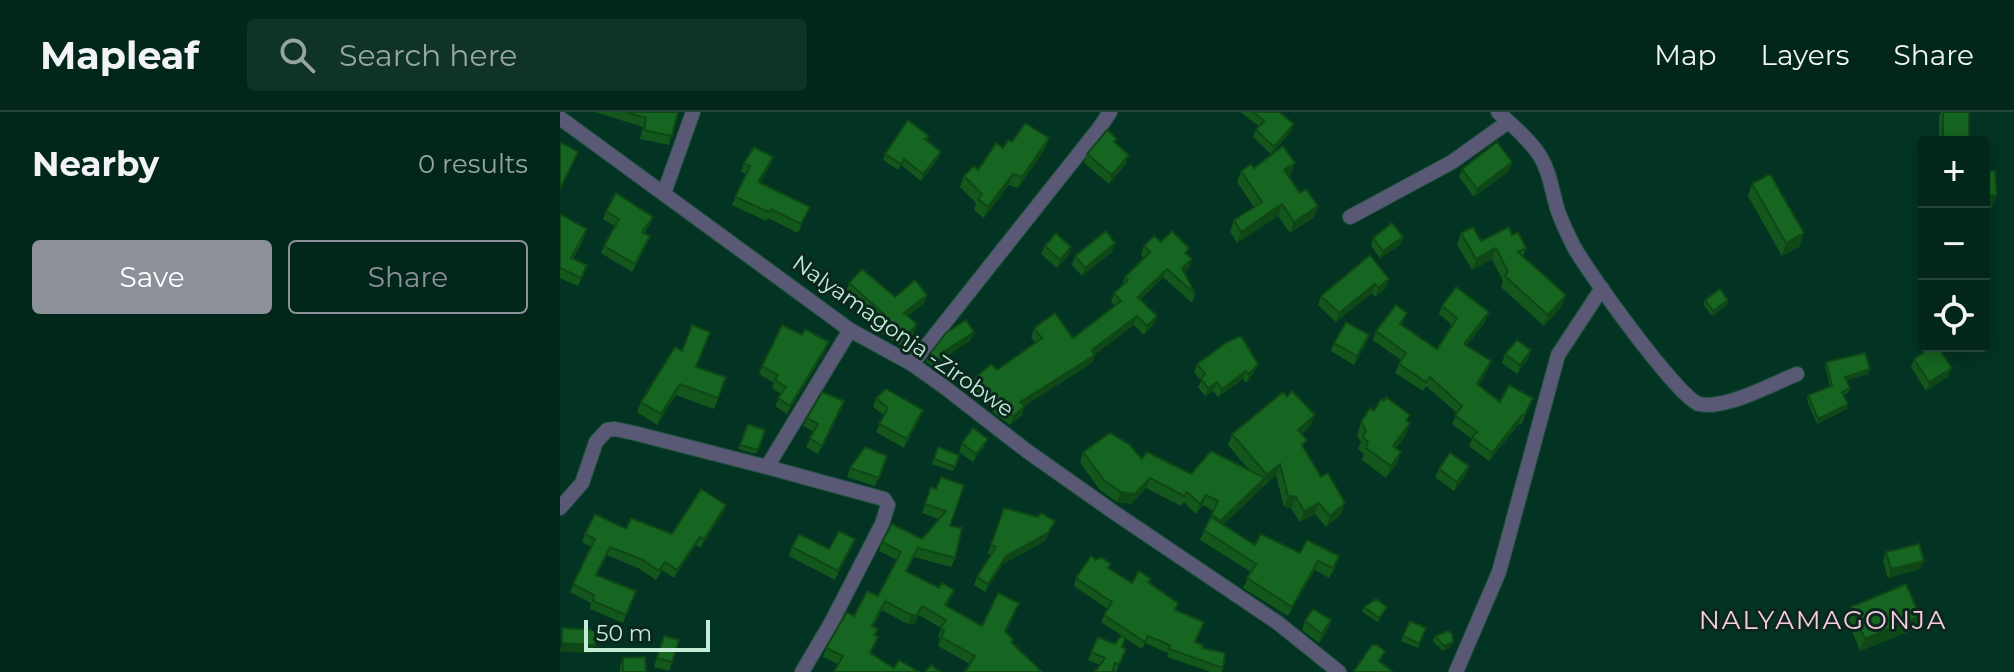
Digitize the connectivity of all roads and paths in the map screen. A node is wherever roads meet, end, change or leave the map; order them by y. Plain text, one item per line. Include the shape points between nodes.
1 (693, 112) edge
2 (1110, 112) edge
3 (1503, 117) edge
4 (560, 118) edge
5 (664, 193) junction
6 (1350, 217) dead end
7 (1602, 288) junction
8 (850, 330) junction
9 (912, 364) junction
10 (1797, 374) dead end
11 (767, 467) junction
12 (560, 508) edge
13 (802, 672) edge
14 (1339, 672) edge
15 (1456, 672) edge

1 - 5 street
2 - 9 street
3 - 6 street via 1452,162
3 - 7 street via 1540,156 1574,247
4 - 5 street, Nalyamagonja -Zirobwe
5 - 8 street, Nalyamagonja -Zirobwe
7 - 10 street via 1680,390 1696,403 1730,401
7 - 15 street via 1558,355 1499,572
8 - 9 street, Nalyamagonja -Zirobwe
8 - 11 street
9 - 14 street, Nalyamagonja -Zirobwe via 1112,511 1278,623
11 - 12 street via 607,430 596,442 582,483
11 - 13 street via 884,499 888,505

